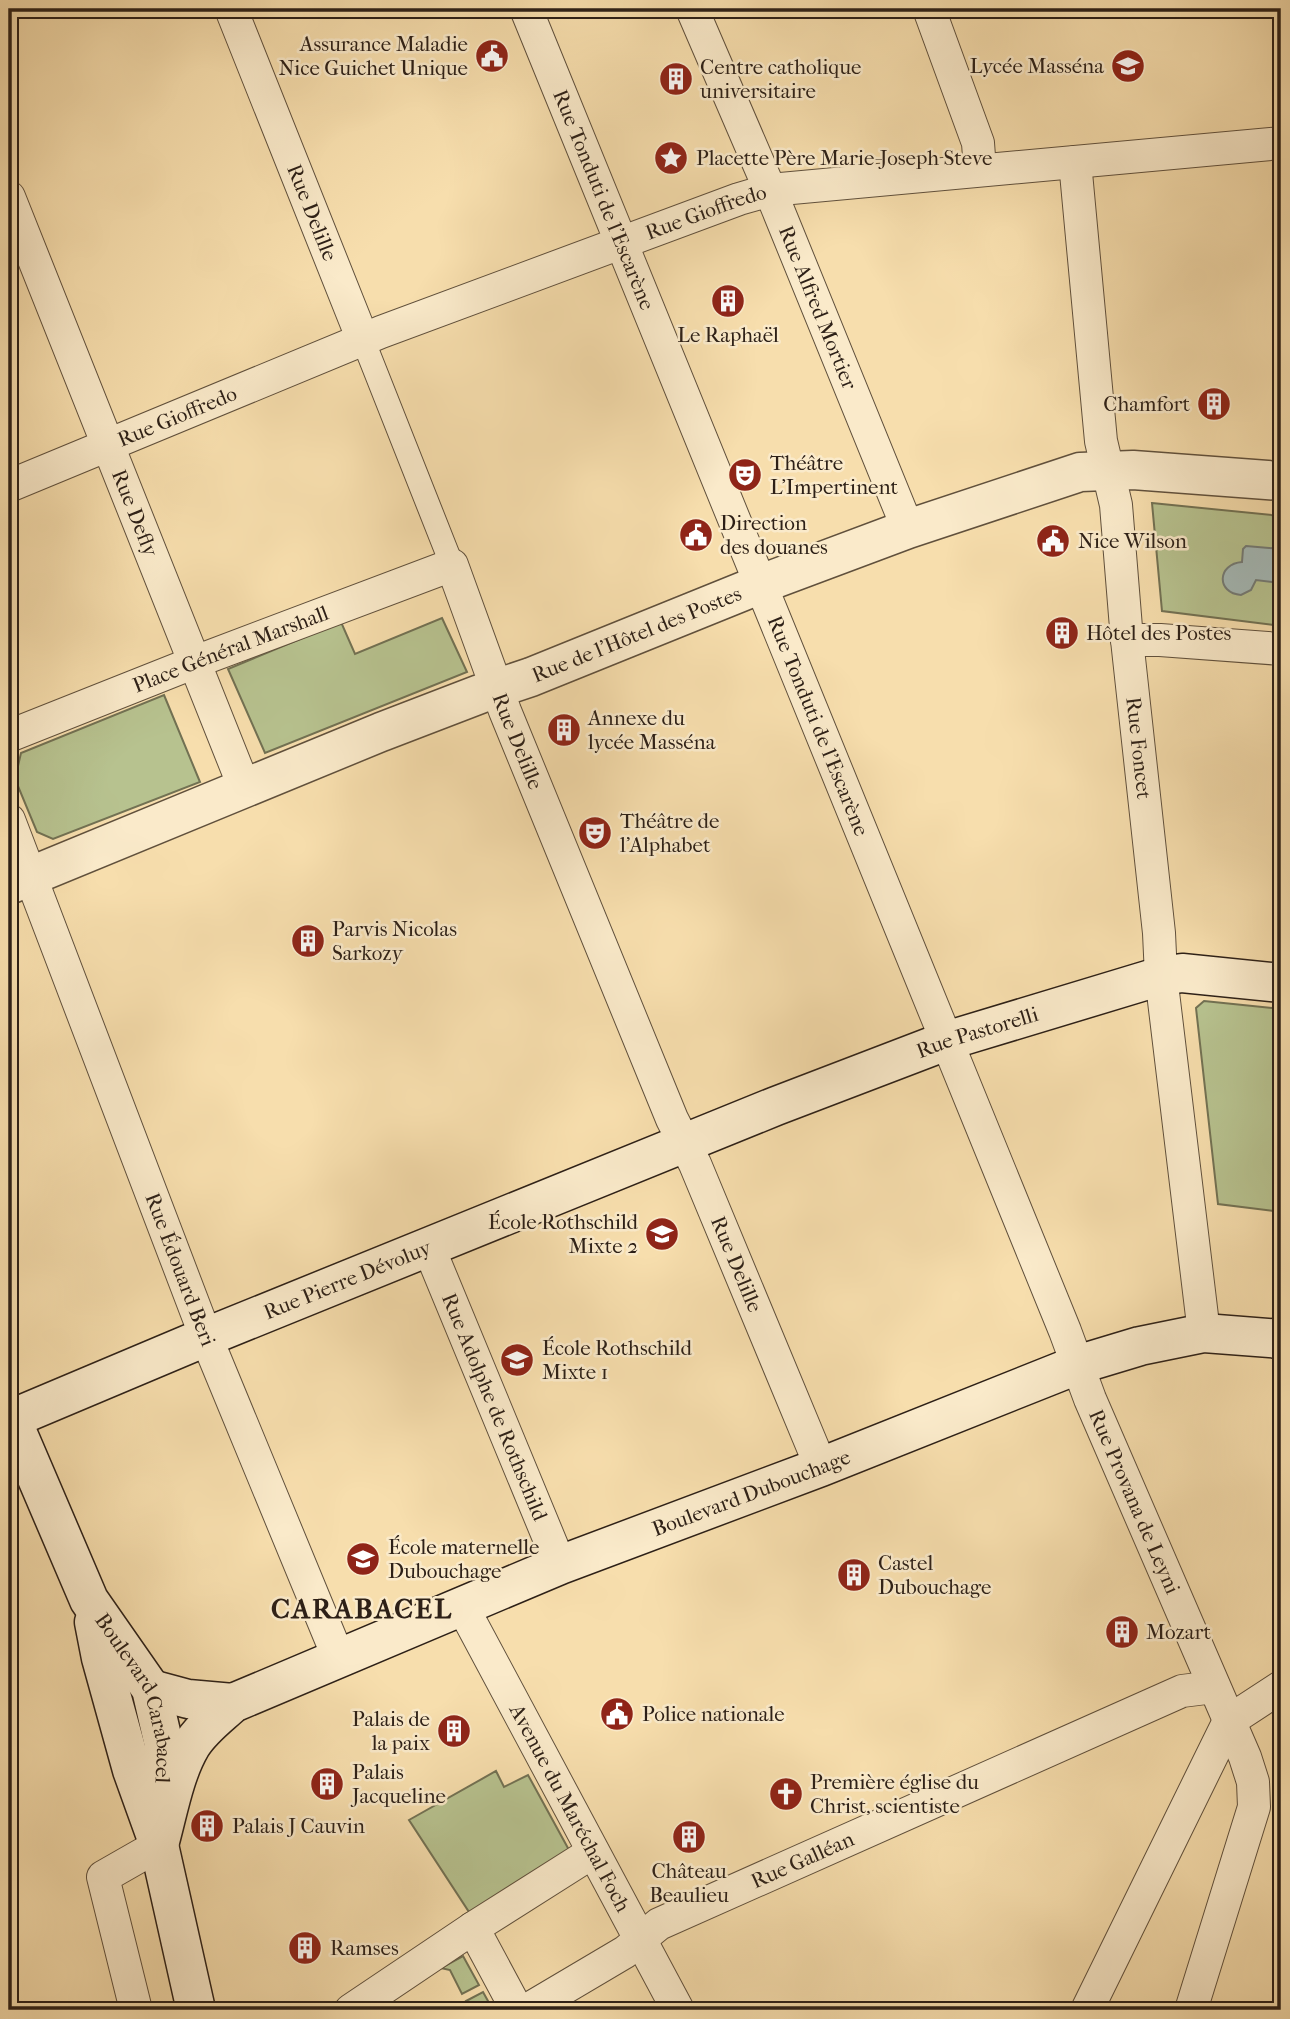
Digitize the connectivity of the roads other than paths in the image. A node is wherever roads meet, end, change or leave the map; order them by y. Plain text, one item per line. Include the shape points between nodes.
1 (231, 9) edge
2 (526, 9) edge
3 (692, 9) edge
4 (929, 9) edge
5 (1281, 142) edge
6 (1075, 162) junction
7 (980, 170) junction
8 (770, 190) junction
9 (9, 197) edge
10 (622, 243) junction
11 (363, 340) junction
12 (108, 445) junction
13 (1108, 469) junction
14 (1281, 481) edge
15 (9, 486) edge
16 (908, 529) junction
17 (452, 565) junction
18 (761, 584) junction
19 (1127, 640) junction
20 (1281, 649) edge
21 (195, 662) junction
22 (498, 689) junction
23 (9, 736) edge
24 (245, 789) junction
25 (9, 820) edge
26 (19, 881) edge
27 (1161, 976) junction
28 (1281, 983) edge
29 (946, 1041) junction
30 (685, 1145) junction
31 (429, 1248) junction
32 (1204, 1333) junction
33 (206, 1337) junction
34 (1281, 1339) edge
35 (1077, 1365) junction
36 (10, 1418) edge
37 (821, 1467) junction
38 (560, 1565) junction
39 (89, 1600) junction
40 (462, 1606) junction
41 (340, 1659) junction
42 (1214, 1687) junction
43 (1281, 1687) edge
44 (151, 1689) junction
45 (233, 1703) junction
46 (1229, 1721) junction
47 (181, 1770) joint
48 (159, 1845) junction
49 (593, 1852) junction
50 (473, 1928) junction
51 (640, 1939) junction
52 (136, 2010) edge
53 (196, 2010) edge
54 (351, 2010) edge
55 (517, 2010) edge
56 (527, 2010) edge
57 (678, 2010) edge
58 (1087, 2010) edge
59 (1191, 2010) edge

1 - 11 street, Rue Delille
2 - 10 street, Rue Tonduti de l'Escarène
3 - 8 street, Rue Alfred Mortier
4 - 7 street via 978,144
5 - 6 street, Rue Gioffredo
6 - 7 street, Rue Gioffredo
6 - 13 street, Rue Foncet via 1101,441
7 - 8 street, Rue Gioffredo
8 - 10 street, Rue Gioffredo
8 - 16 street, Rue Alfred Mortier
9 - 12 street, Rue Defly
10 - 11 street, Rue Gioffredo
10 - 18 street, Rue Tonduti de l'Escarène
11 - 12 street, Rue Gioffredo
11 - 17 street, Rue Delille
12 - 15 street, Rue Gioffredo
12 - 21 street, Rue Defly
13 - 14 main road, Rue de l'Hôtel des Postes
13 - 16 main road, Rue de l'Hôtel des Postes via 1080,472
13 - 19 street, Rue Foncet via 1116,505
16 - 18 main road, Rue de l'Hôtel des Postes
17 - 21 street, Place Général Marshall
17 - 22 street, Rue Delille
18 - 22 main road, Rue de l'Hôtel des Postes
18 - 29 street, Rue Tonduti de l'Escarène
19 - 20 street
19 - 27 street, Rue Foncet
21 - 23 street, Place Général Marshall
21 - 24 street, Rue Defly
22 - 24 main road, Rue de l'Hôtel des Postes
22 - 30 street, Rue Delille
24 - 26 main road, Rue de l'Hôtel des Postes
25 - 26 street, Rue Édouard Beri
26 - 33 street, Rue Édouard Beri
27 - 28 main road, Rue Pastorelli via 1182,973
27 - 29 main road, Rue Pastorelli
27 - 32 street, Rue Foncet
29 - 30 main road, Rue Pastorelli
29 - 35 street, Rue Tonduti de l'Escarène
30 - 31 main road, Rue Pierre Dévoluy
30 - 37 street, Rue Delille
31 - 33 main road, Rue Pierre Dévoluy
31 - 38 street, Rue Adolphe de Rothschild
32 - 34 main road, Boulevard Dubouchage
32 - 35 main road, Boulevard Dubouchage
33 - 36 main road, Rue Pierre Dévoluy
33 - 41 street, Rue Édouard Beri
35 - 37 main road, Boulevard Dubouchage
35 - 42 street, Rue Provana de Leyni
36 - 39 main road, Boulevard Carabacel
37 - 38 main road, Boulevard Dubouchage
38 - 40 main road, Boulevard Dubouchage
39 - 44 main road, Boulevard Carabacel
39 - 48 main road, Boulevard Carabacel via 129,1759
40 - 41 main road, Boulevard Dubouchage
40 - 49 street, Avenue du Maréchal Foch
41 - 45 main road, Boulevard Dubouchage
42 - 46 street, Rue Provana de Leyni
42 - 51 street, Rue Galléan via 1181,1691 659,1924
43 - 46 street
44 - 45 main road, Boulevard Dubouchage via 188,1699
44 - 48 main road, Boulevard Carabacel via 164,1745
45 - 47 main road, Boulevard Dubouchage via 201,1733
46 - 58 street
46 - 59 street, Rue Provana de Leyni via 1253,1782 1254,1807
47 - 48 main road, Boulevard Carabacel
48 - 52 street via 103,1877
48 - 53 main road
49 - 50 street
49 - 51 street, Avenue du Maréchal Foch
50 - 54 street
50 - 55 street
51 - 56 street, Rue Galléan
51 - 57 street, Avenue du Maréchal Foch

